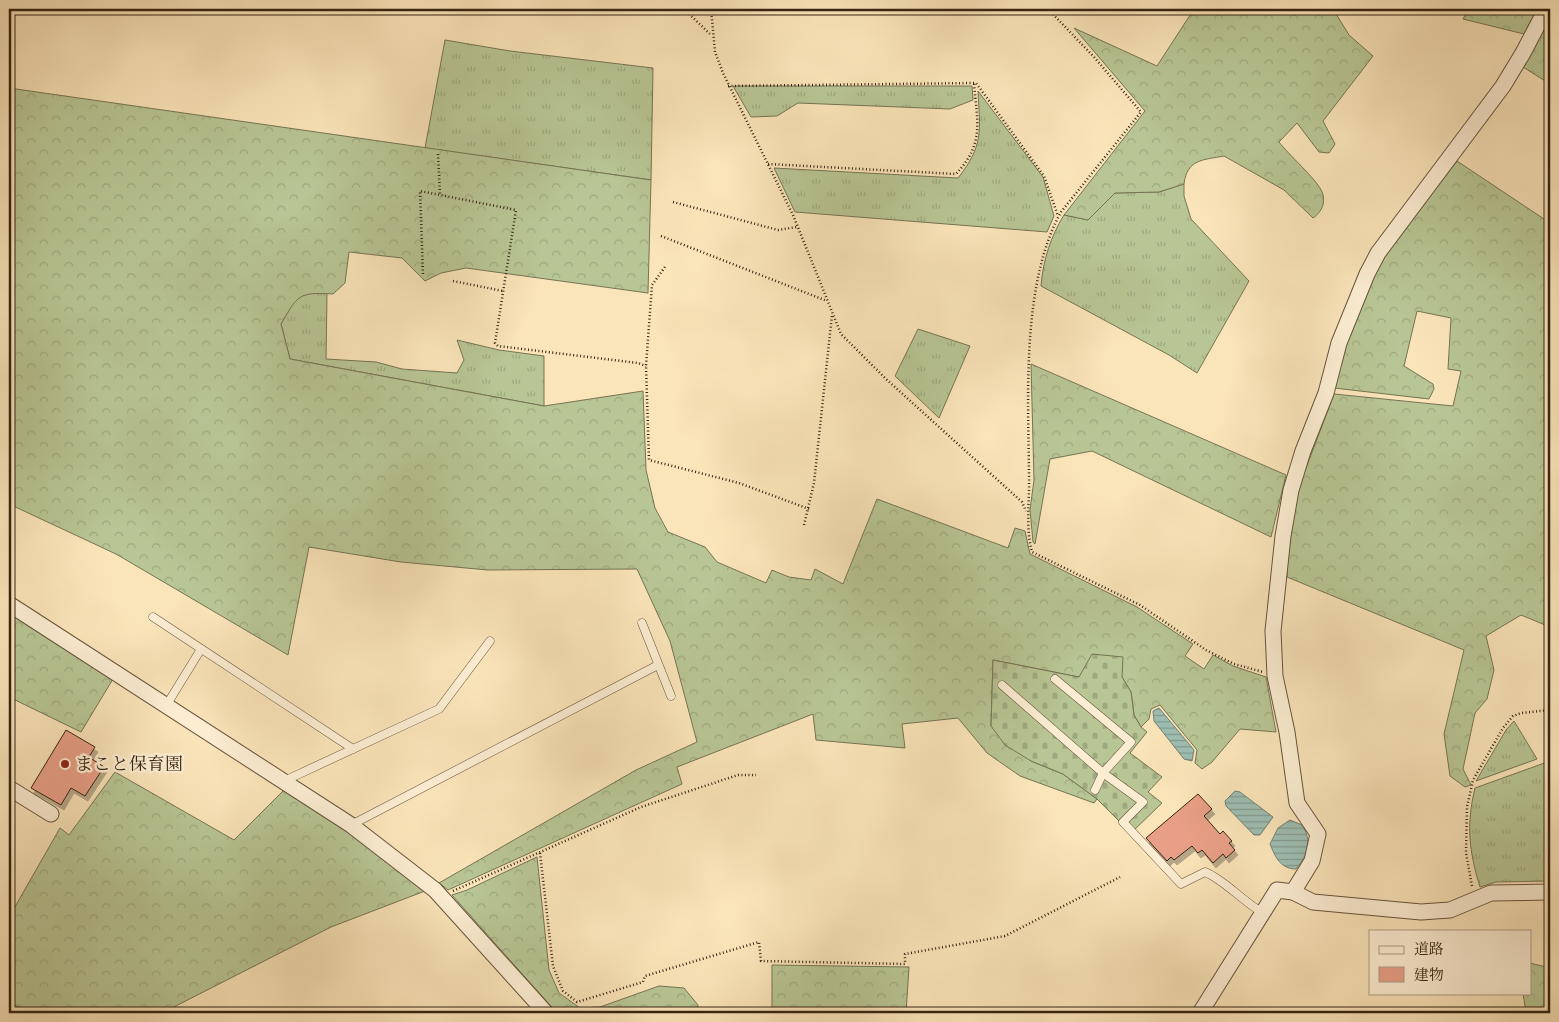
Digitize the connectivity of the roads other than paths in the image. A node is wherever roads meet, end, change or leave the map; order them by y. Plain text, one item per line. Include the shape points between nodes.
1 (1546, 9) edge
2 (9, 604) edge
3 (153, 617) dead end
4 (642, 623) dead end
5 (490, 641) dead end
6 (201, 649) junction
7 (658, 665) junction
8 (1056, 679) dead end
9 (1002, 684) dead end
10 (671, 696) dead end
11 (166, 706) junction
12 (353, 749) junction
13 (1103, 773) junction
14 (284, 781) junction
15 (9, 788) edge
16 (1095, 790) dead end
17 (51, 814) dead end
18 (350, 825) junction
19 (1293, 892) junction
20 (1550, 892) edge
21 (1263, 913) junction
22 (546, 1013) edge
23 (1200, 1013) edge

1 - 19 street via 1503,86 1378,253 1339,343 1326,394 1291,490 1282,536 1274,631 1275,676 1298,803 1318,834 1312,861
2 - 11 street
3 - 6 lane
4 - 7 lane
5 - 12 lane via 439,709
6 - 11 lane
6 - 12 lane
7 - 10 lane
7 - 18 lane
8 - 13 lane via 1130,742
9 - 13 lane
11 - 14 street
12 - 14 lane
13 - 16 lane
13 - 21 lane via 1143,802 1124,822 1181,884 1205,872
14 - 18 street
15 - 17 street
18 - 22 street via 441,896
19 - 20 street via 1313,902 1421,912 1450,910 1491,893
19 - 21 street via 1277,890
21 - 23 street

